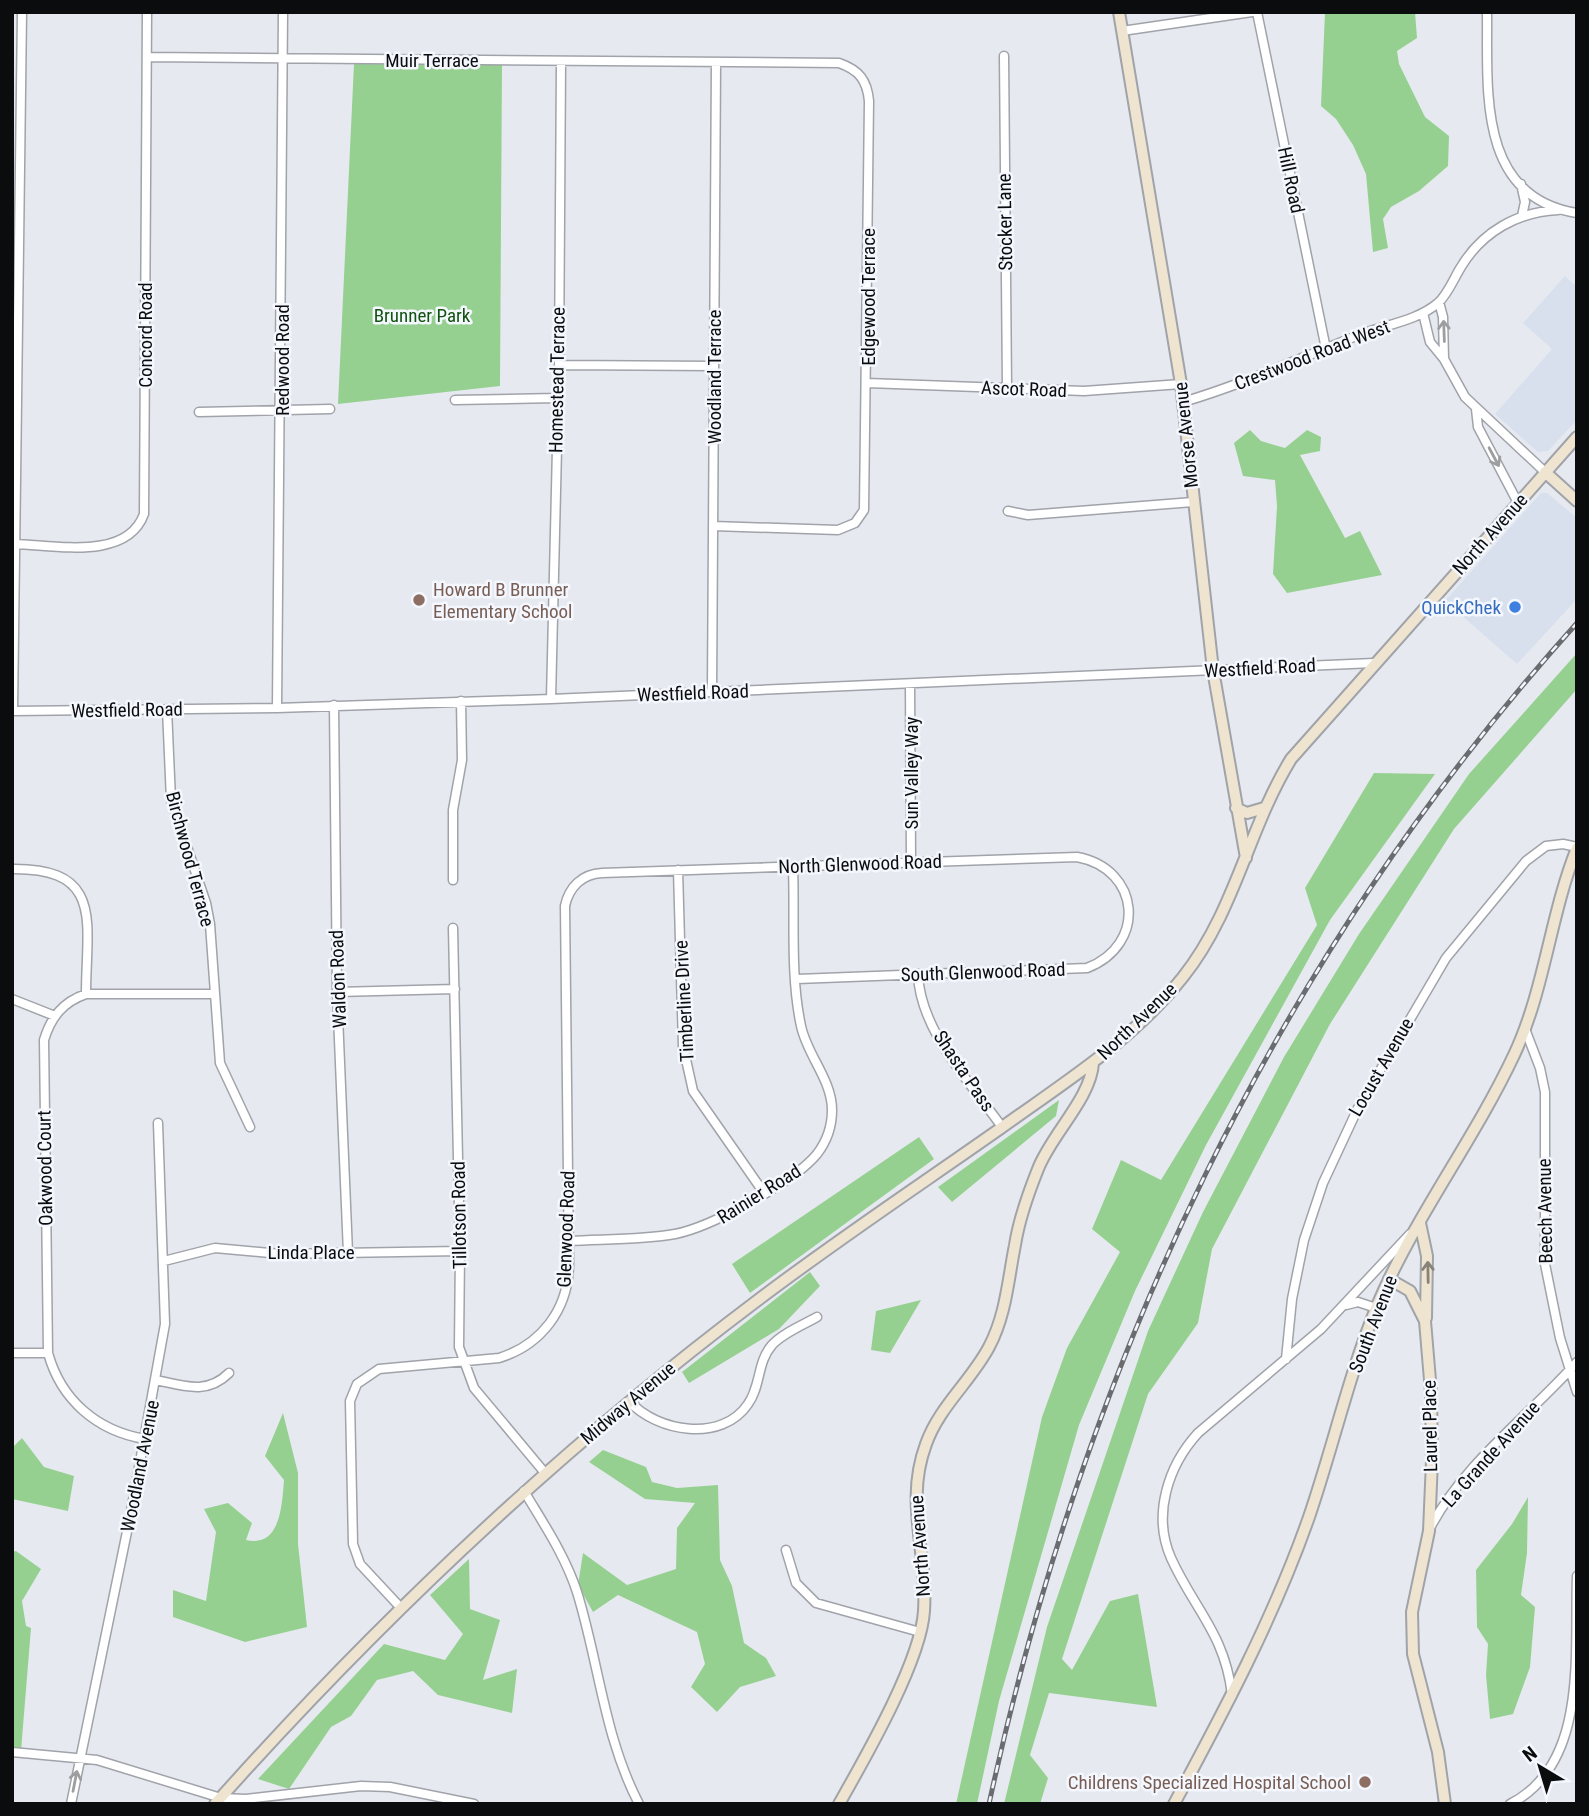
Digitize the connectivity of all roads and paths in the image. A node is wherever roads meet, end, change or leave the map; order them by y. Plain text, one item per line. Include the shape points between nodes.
1 (22, 12) edge
2 (147, 12) edge
3 (284, 12) edge
4 (1119, 12) edge
5 (1252, 12) edge
6 (1257, 12) edge
7 (1487, 12) edge
8 (1122, 31) junction
9 (1004, 56) dead end
10 (147, 57) junction
11 (283, 58) junction
12 (561, 61) junction
13 (716, 62) junction
14 (1521, 184) junction
15 (1558, 210) junction
16 (1577, 213) edge
17 (1522, 216) junction
18 (1439, 302) junction
19 (1423, 313) junction
20 (1326, 349) junction
21 (1444, 359) junction
22 (559, 365) junction
23 (714, 366) junction
24 (867, 383) junction
25 (1181, 384) junction
26 (1007, 388) junction
27 (556, 398) junction
28 (455, 400) dead end
29 (1183, 402) junction
30 (282, 407) junction
31 (330, 409) dead end
32 (1476, 410) junction
33 (199, 412) dead end
34 (1577, 437) edge
35 (1545, 472) junction
36 (1577, 501) edge
37 (1193, 502) junction
38 (1518, 503) junction
39 (1007, 511) dead end
40 (713, 526) junction
41 (15, 544) junction
42 (1374, 663) junction
43 (1213, 670) junction
44 (910, 684) junction
45 (712, 692) junction
46 (551, 699) junction
47 (461, 701) junction
48 (334, 705) junction
49 (276, 708) junction
50 (167, 709) junction
51 (13, 711) edge
52 (1236, 808) junction
53 (1264, 808) junction
54 (1577, 848) edge
55 (1245, 858) junction
56 (911, 863) junction
57 (793, 867) junction
58 (12, 869) edge
59 (678, 870) junction
60 (453, 880) dead end
61 (572, 888) joint
62 (1128, 905) joint
63 (453, 928) dead end
64 (918, 974) junction
65 (797, 979) junction
66 (454, 989) junction
67 (337, 992) junction
68 (86, 994) junction
69 (215, 994) junction
70 (12, 999) edge
71 (55, 1016) junction
72 (1525, 1029) junction
73 (1093, 1063) junction
74 (158, 1123) dead end
75 (250, 1127) dead end
76 (1002, 1127) junction
77 (764, 1193) junction
78 (1420, 1223) junction
79 (569, 1241) junction
80 (460, 1251) junction
81 (348, 1252) junction
82 (164, 1261) junction
83 (1389, 1279) junction
84 (1343, 1306) junction
85 (1376, 1308) junction
86 (817, 1317) dead end
87 (1425, 1321) junction
88 (12, 1353) edge
89 (48, 1353) junction
90 (1286, 1359) junction
91 (462, 1362) junction
92 (1574, 1365) edge
93 (229, 1373) dead end
94 (156, 1380) junction
95 (1577, 1392) edge
96 (629, 1401) junction
97 (145, 1439) junction
98 (545, 1473) junction
99 (524, 1491) junction
100 (1429, 1531) junction
101 (786, 1550) dead end
102 (1577, 1576) edge
103 (401, 1608) junction
104 (920, 1632) junction
105 (1575, 1683) edge
106 (1232, 1695) junction
107 (12, 1752) edge
108 (80, 1758) junction
109 (1524, 1795) junction
110 (218, 1801) edge
111 (71, 1804) edge
112 (474, 1804) edge
113 (639, 1804) edge
114 (839, 1804) edge
115 (1174, 1804) edge
116 (1445, 1804) edge
117 (1510, 1804) edge
118 (1529, 1804) edge

1 - 41 street
2 - 10 street, Concord Road
3 - 11 street, Redwood Road
4 - 8 main road, Morse Avenue
5 - 8 street
6 - 20 street, Hill Road
7 - 14 street via 1491,131 1506,165
8 - 25 main road, Morse Avenue
9 - 26 street, Stocker Lane
10 - 11 street, Muir Terrace
10 - 41 street, Concord Road via 144,514 136,530 115,544
11 - 12 street, Muir Terrace
11 - 30 street, Redwood Road
12 - 13 street, Muir Terrace
12 - 22 street, Homestead Terrace
13 - 23 street, Woodland Terrace
13 - 24 street, Edgewood Terrace via 839,63 866,82
14 - 15 street
14 - 17 street
15 - 16 street
15 - 17 street
17 - 18 street via 1477,244
18 - 19 street, Crestwood Road West
21 -> 18 street
19 - 20 street, Crestwood Road West
19 - 21 street via 1430,342
20 - 29 street, Crestwood Road West
21 - 32 street
22 - 23 street
22 - 27 street, Homestead Terrace
23 - 40 street, Woodland Terrace
24 - 26 street, Ascot Road
24 - 40 street, Edgewood Terrace via 866,504 855,523 838,530
25 - 26 street, Ascot Road via 1084,391
25 - 29 main road, Morse Avenue
27 - 28 street
27 - 46 street, Homestead Terrace
29 - 37 main road, Morse Avenue
30 - 31 street
30 - 33 street
30 - 49 street, Redwood Road
32 - 35 street
32 -> 38 street via 1478,427
34 - 35 main road, North Avenue
35 - 36 main road
35 - 38 main road, North Avenue
37 - 39 street via 1028,515
37 - 43 main road, Morse Avenue
38 - 42 main road, North Avenue
40 - 45 street, Woodland Terrace
41 - 51 street
42 - 43 street, Westfield Road
42 - 53 main road, North Avenue via 1291,759
43 - 44 street, Westfield Road
43 - 52 main road, Morse Avenue
44 - 45 street, Westfield Road
44 - 56 street, Sun Valley Way
45 - 46 street, Westfield Road
46 - 47 street, Westfield Road
47 - 48 street, Westfield Road
47 - 60 street via 462,760 453,810
48 - 49 street, Westfield Road
48 - 67 street, Waldon Road
49 - 50 street, Westfield Road
50 - 51 street, Westfield Road
50 - 69 street, Birchwood Terrace via 172,800 206,903
52 - 53 main road via 1247,813
52 - 55 main road, Morse Avenue
53 - 55 main road, North Avenue
54 - 72 main road, South Avenue
54 - 90 street, Locust Avenue via 1546,846 1526,861 1446,958 1364,1097 1323,1183 1304,1240
55 - 73 main road, North Avenue via 1222,915 1183,977
56 - 57 street, North Glenwood Road
56 - 62 street, North Glenwood Road via 1089,859 1114,874
57 - 59 street, North Glenwood Road
57 - 65 street, Rainier Road
58 - 68 street via 59,874 80,894 86,913
59 - 61 street, North Glenwood Road via 596,873
59 - 77 street, Timberline Drive via 683,1045 688,1072 703,1108
61 - 79 street, Glenwood Road via 565,906
62 - 64 street, South Glenwood Road via 1122,940 1107,957 1087,968
63 - 66 street, Tillotson Road
64 - 65 street, South Glenwood Road
64 - 76 street, Shasta Pass via 924,1004 942,1042
65 - 77 street, Rainier Road via 802,1032 831,1097 831,1126 815,1156
66 - 67 street
66 - 80 street, Tillotson Road
67 - 81 street, Waldon Road
68 - 69 street
68 - 71 street via 71,1000
69 - 75 street, Birchwood Terrace via 220,1063
70 - 71 street
71 - 89 street, Oakwood Court via 44,1046
72 - 78 main road, South Avenue via 1478,1127
72 - 92 street, Beech Avenue via 1545,1092 1545,1264 1560,1338
73 - 76 main road, Midway Avenue
73 - 104 main road, North Avenue via 1092,1080 1046,1150 1027,1197 996,1333 984,1357 939,1417 921,1457 915,1497 925,1598
74 - 82 street, Woodland Avenue
76 - 96 main road, Midway Avenue via 800,1268
77 - 79 street, Rainier Road via 717,1222 694,1229
78 - 83 main road, South Avenue
78 - 84 street
87 -> 78 main road, Laurel Place via 1427,1256
79 - 91 street, Glenwood Road via 566,1292 548,1326 508,1355
80 - 81 street, Linda Place
80 - 91 street, Tillotson Road via 457,1336
81 - 82 street, Linda Place via 280,1254 215,1248
82 - 94 street, Woodland Avenue via 165,1324
83 - 85 main road, South Avenue
83 - 87 main road, Laurel Place via 1410,1292
84 - 85 street via 1358,1302
84 - 90 street
85 - 106 main road, South Avenue via 1309,1517 1284,1584
86 - 96 street via 772,1345 749,1403 723,1424 684,1427 650,1418
87 - 100 main road, Laurel Place via 1432,1392
88 - 89 street
89 - 97 street, Oakwood Court via 60,1383 82,1410 111,1430
90 - 106 street via 1190,1442 1171,1474 1165,1498 1165,1535 1171,1559 1220,1645
91 - 98 street, Tillotson Road via 482,1399
91 - 103 street, Glenwood Road via 379,1369 357,1384 350,1401 353,1544 360,1564
92 - 95 street, Beech Avenue
92 - 100 street, La Grande Avenue via 1467,1476
93 - 94 street via 206,1388
94 - 97 street, Woodland Avenue
96 - 98 main road, Midway Avenue
97 - 108 street, Woodland Avenue
98 - 99 main road, Midway Avenue
99 - 103 main road, Midway Avenue
99 - 113 street via 576,1588 611,1732
100 - 116 main road, La Grande Avenue via 1412,1612 1413,1654 1438,1752
101 - 104 street via 796,1583 816,1604
102 - 105 street
103 - 110 main road, Midway Avenue via 320,1688
104 - 114 main road, North Avenue via 905,1675
105 - 109 street via 1562,1749 1542,1779
106 - 115 main road, South Avenue
107 - 108 street
108 - 110 street
111 -> 108 street, Woodland Avenue
109 - 117 street
109 - 118 street
110 - 112 street via 361,1786 390,1787

